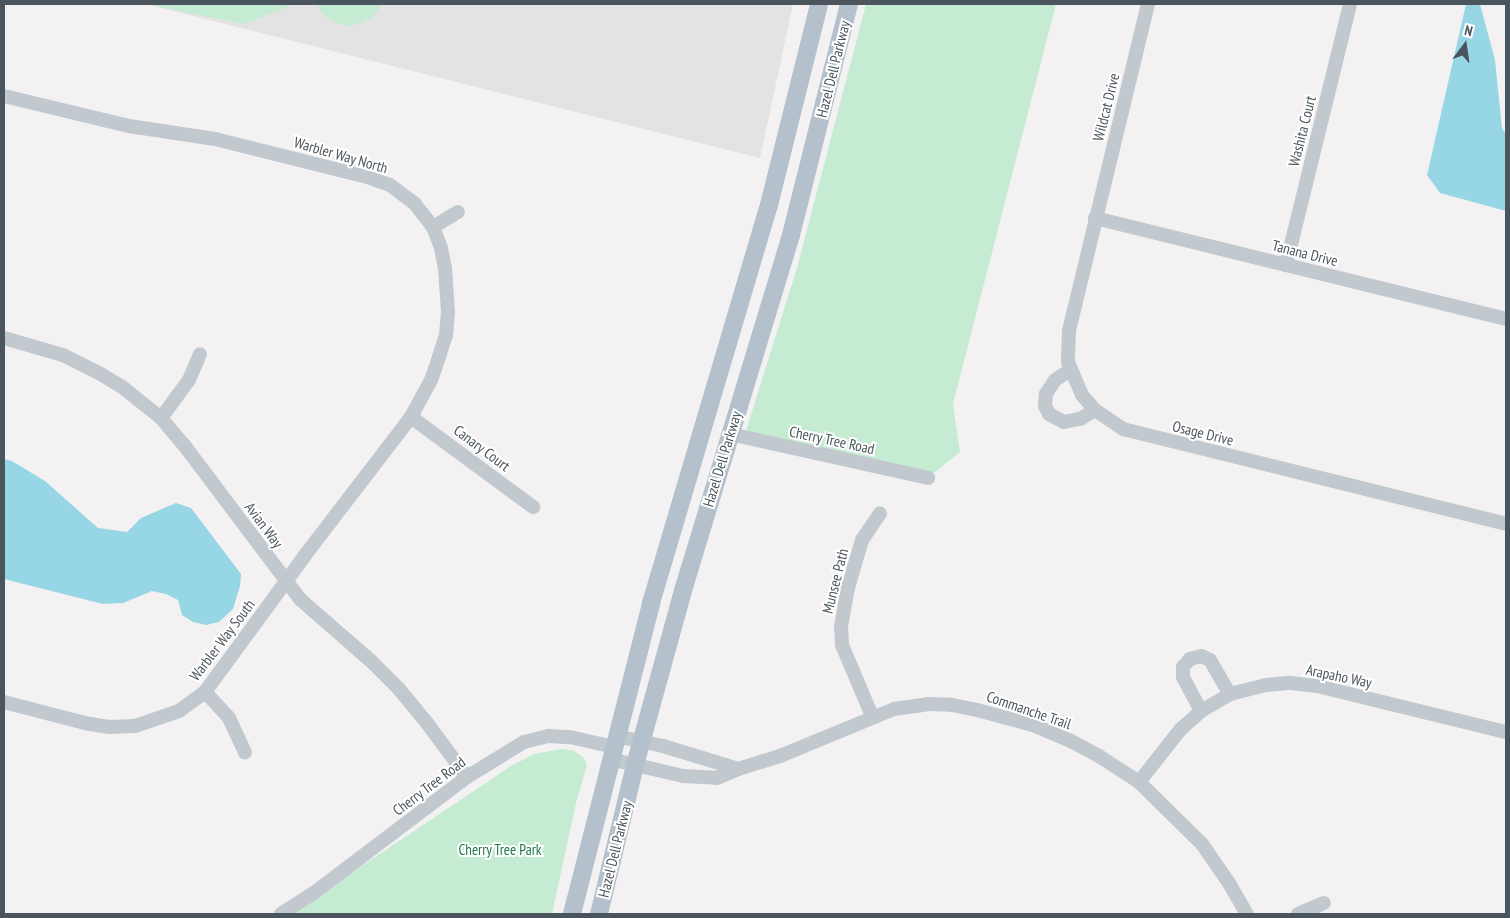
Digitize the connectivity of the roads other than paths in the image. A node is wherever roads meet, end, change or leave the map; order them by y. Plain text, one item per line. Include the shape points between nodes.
1 (819, 4) edge
2 (849, 4) edge
3 (1148, 4) edge
4 (1350, 4) edge
5 (4, 96) edge
6 (458, 212) dead end
7 (1095, 218) junction
8 (432, 227) junction
9 (1286, 265) junction
10 (1506, 319) edge
11 (4, 338) edge
12 (200, 354) dead end
13 (1070, 370) junction
14 (1095, 410) junction
15 (411, 417) junction
16 (161, 418) junction
17 (730, 434) junction
18 (928, 478) dead end
19 (533, 506) dead end
20 (880, 513) dead end
21 (1506, 524) edge
22 (286, 582) junction
23 (205, 692) junction
24 (1230, 694) junction
25 (4, 702) edge
26 (1200, 711) junction
27 (872, 716) junction
28 (1506, 732) edge
29 (643, 742) junction
30 (614, 747) junction
31 (245, 753) dead end
32 (636, 765) junction
33 (738, 769) junction
34 (467, 777) junction
35 (1139, 782) junction
36 (1324, 903) dead end
37 (281, 914) edge
38 (572, 914) edge
39 (599, 914) edge
40 (1247, 914) edge
41 (1298, 914) edge

1 - 30 main road, Hazel Dell Parkway via 769,205 672,526
2 - 17 main road, Hazel Dell Parkway via 791,234
3 - 7 street, Wildcat Drive
4 - 9 street, Washita Court
5 - 8 street, Warbler Way North via 129,126 215,139 367,177 390,185 407,197
6 - 8 street
7 - 9 street, Tanana Drive
7 - 13 street, Osage Drive via 1069,330 1067,353
8 - 15 street, Warbler Way North via 446,268 446,335 431,380
9 - 10 street, Tanana Drive
11 - 16 street, Avian Way via 63,355 99,373
12 - 16 street via 189,380
13 - 14 street, Osage Drive via 1082,395
13 - 14 street via 1055,380 1046,394 1045,406 1049,414 1064,422 1080,419
14 - 21 street, Osage Drive via 1112,424 1137,433
15 - 19 street, Canary Court
15 - 22 street, Warbler Way North
16 - 22 street, Avian Way
17 - 18 street, Cherry Tree Road
17 - 29 main road, Hazel Dell Parkway via 685,584
20 - 27 street, Munsee Path via 862,540 841,627 842,645
22 - 23 street, Warbler Way South
22 - 34 street, Avian Way via 301,600 371,660 399,689
23 - 25 street, Warbler Way South via 179,711 159,719 110,727
23 - 31 street via 229,718
24 - 26 street, Arapaho Way
24 - 26 street via 1210,660 1201,656 1190,659 1183,667 1183,677
24 - 28 street, Arapaho Way via 1266,685 1304,684
26 - 35 street, Arapaho Way via 1180,730
27 - 33 street, Commanche Trail via 780,756
27 - 35 street, Commanche Trail via 919,704 977,710 1033,725 1069,740
29 - 30 street
29 - 32 main road, Hazel Dell Parkway
29 - 33 street via 712,759
30 - 32 street, Commanche Trail
30 - 34 street, Cherry Tree Road via 570,737 548,736 524,742
30 - 38 main road, Hazel Dell Parkway
32 - 33 street, Commanche Trail via 694,778 717,778
32 - 39 main road, Hazel Dell Parkway
34 - 37 street, Cherry Tree Road
35 - 40 street, Commanche Trail via 1202,844
36 - 41 street

